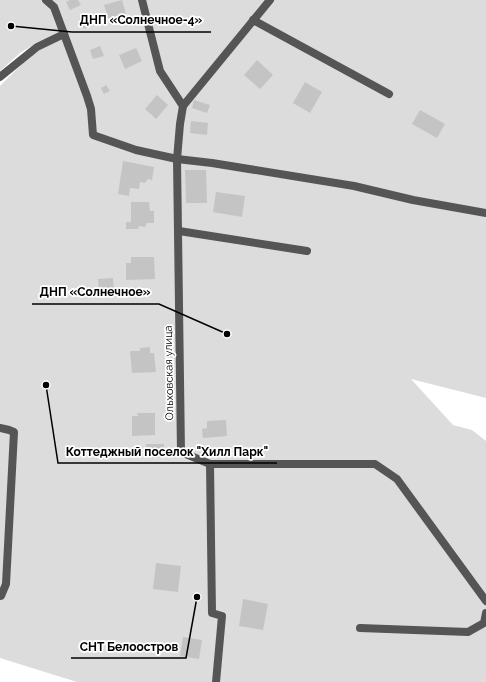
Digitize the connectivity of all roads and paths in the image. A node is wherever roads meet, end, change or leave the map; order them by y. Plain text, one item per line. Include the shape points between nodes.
1 (46, 0) edge
2 (142, 0) edge
3 (270, 0) edge
4 (253, 20) junction
5 (64, 34) junction
6 (0, 77) edge
7 (389, 94) dead end
8 (183, 106) junction
9 (177, 159) junction
10 (486, 213) edge
11 (179, 231) junction
12 (306, 251) dead end
13 (0, 428) edge
14 (210, 464) junction
15 (0, 596) edge
16 (486, 601) edge
17 (486, 613) edge
18 (360, 628) dead end
19 (216, 682) edge

1 - 5 street via 54,7
2 - 8 street via 160,71
3 - 4 street
4 - 7 street
4 - 8 street
5 - 6 street via 36,47
5 - 9 street via 91,109 93,135 136,150
8 - 9 street, Ольховская улица
9 - 10 street via 354,186
9 - 11 street, Ольховская улица
11 - 12 street
11 - 14 street, Ольховская улица via 181,452
13 - 15 street via 14,432 6,584
14 - 16 street via 375,464 397,479
14 - 19 street via 212,613 222,616
17 - 18 street via 484,623 468,632

